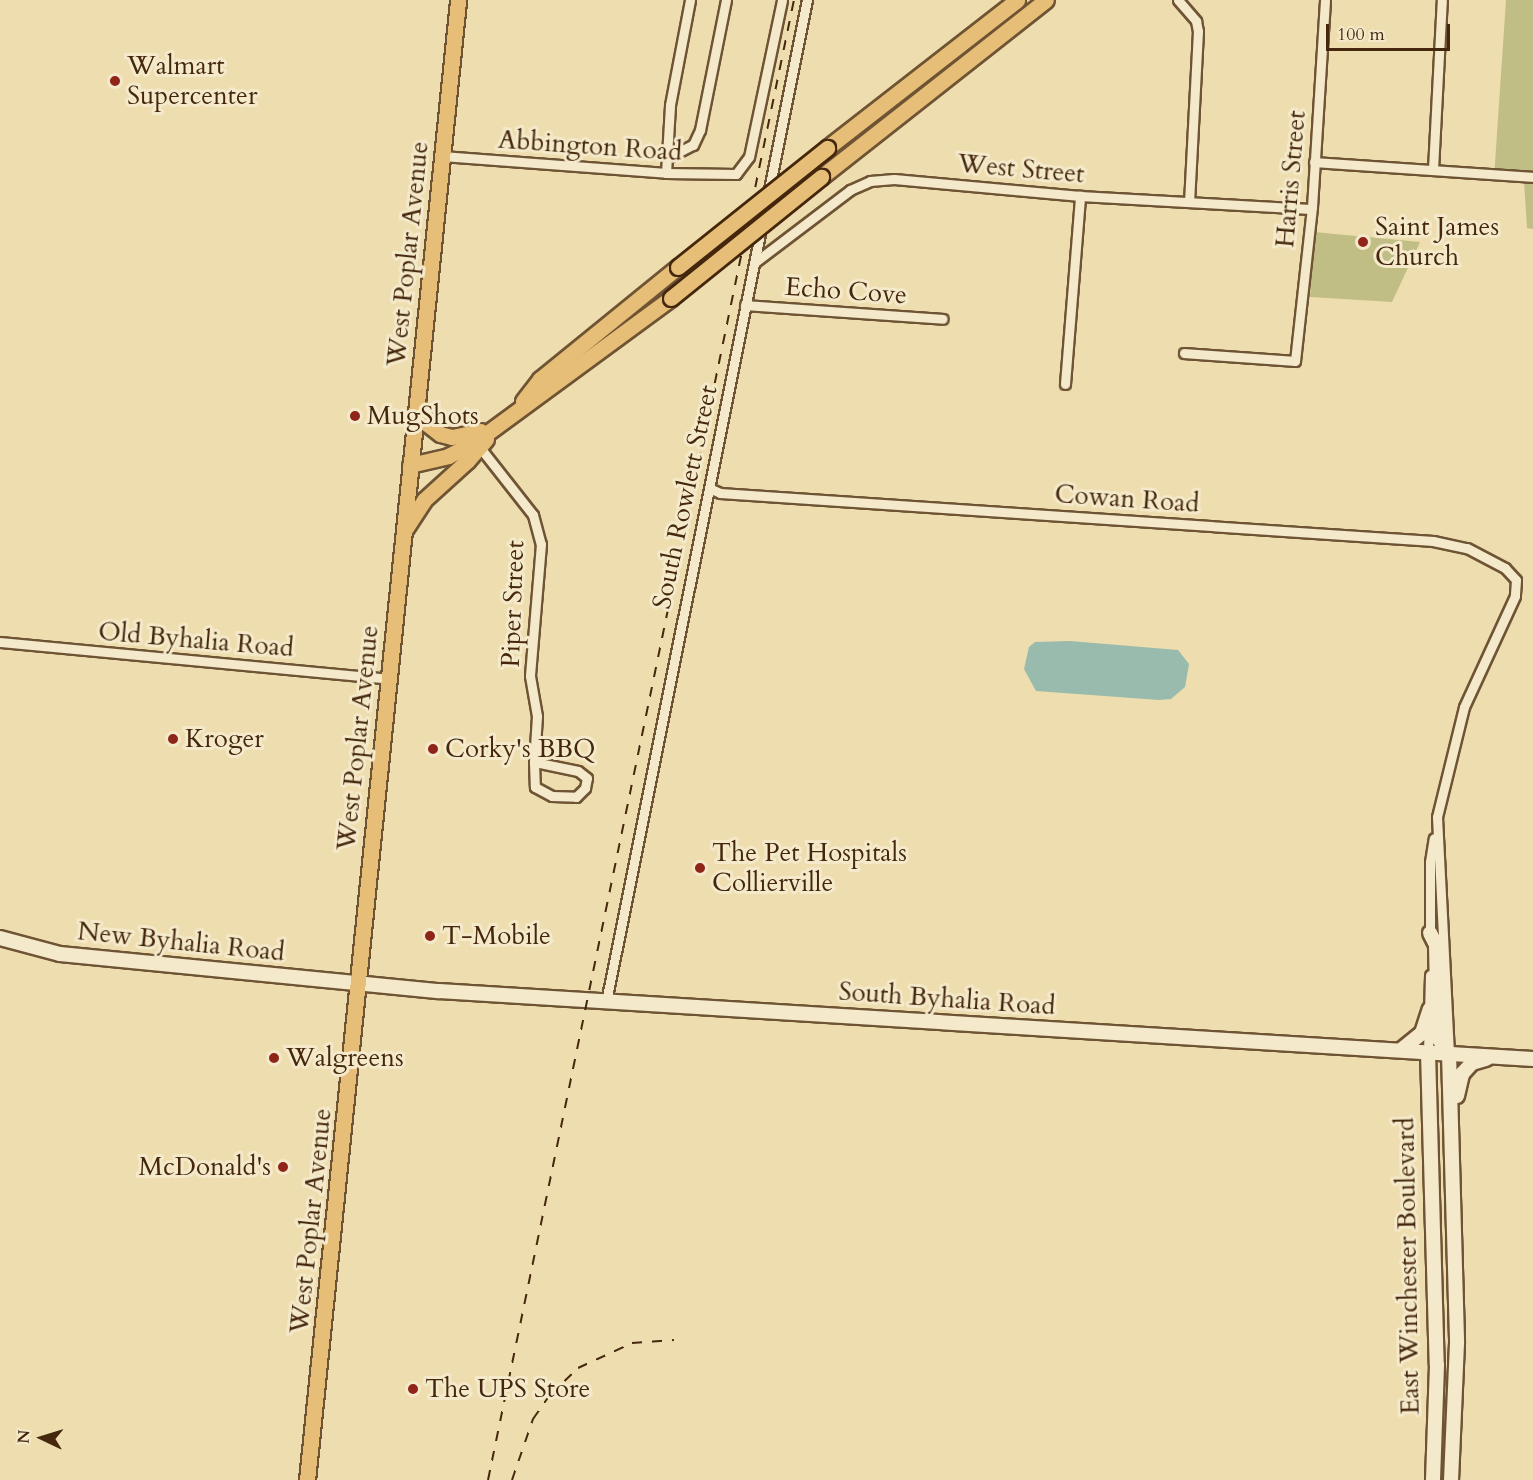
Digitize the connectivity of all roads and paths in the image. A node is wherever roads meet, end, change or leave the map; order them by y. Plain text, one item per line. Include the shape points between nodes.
1 (458, 0) edge
2 (690, 0) edge
3 (726, 0) edge
4 (782, 0) edge
5 (807, 0) edge
6 (1017, 0) edge
7 (1178, 0) edge
8 (1325, 0) edge
9 (1442, 0) edge
10 (1037, 3) edge
11 (442, 156) junction
12 (667, 158) junction
13 (1314, 162) junction
14 (1433, 169) junction
15 (666, 174) junction
16 (1533, 177) edge
17 (1080, 196) junction
18 (1189, 202) junction
19 (1311, 209) junction
20 (754, 263) junction
21 (745, 305) junction
22 (944, 319) dead end
23 (1184, 353) dead end
24 (1065, 384) dead end
25 (416, 403) junction
26 (515, 410) junction
27 (474, 441) junction
28 (410, 465) junction
29 (709, 488) junction
30 (403, 535) junction
31 (0, 642) edge
32 (388, 679) junction
33 (534, 762) junction
34 (1436, 836) junction
35 (1430, 933) junction
36 (0, 938) edge
37 (359, 984) junction
38 (606, 1002) junction
39 (1430, 1009) junction
40 (1401, 1050) junction
41 (1428, 1052) junction
42 (1449, 1053) junction
43 (1493, 1056) junction
44 (1526, 1058) edge
45 (1454, 1200) junction
46 (1435, 1267) junction
47 (1455, 1275) junction
48 (307, 1480) edge
49 (1433, 1480) edge
50 (1451, 1480) edge

1 - 11 main road, West Poplar Avenue
2 - 12 street via 670,105
3 - 12 street via 700,130 693,145
4 - 15 street, Abbington Road via 749,157 736,174
5 - 20 street, South Rowlett Street
6 - 26 main road, bridge via 540,379
7 - 18 street via 1196,21 1198,31
8 - 13 street, Harris Street
9 - 14 street
10 - 26 main road, bridge via 671,298 552,388
11 - 15 street, Abbington Road
11 - 25 main road, West Poplar Avenue
12 - 15 street
13 - 14 street
13 - 19 street, Harris Street
14 - 16 street
17 - 18 street, West Street
17 - 20 street, West Street via 894,179 870,181 850,190
17 - 24 street
18 - 19 street, West Street
19 - 23 street, Harris Street via 1295,361
20 - 21 street, South Rowlett Street
21 - 22 street, Echo Cove
21 - 29 street, South Rowlett Street
25 - 27 main road via 435,431
25 - 28 main road, West Poplar Avenue
26 - 27 main road
27 - 28 main road via 448,456
27 - 30 main road via 424,500
27 - 33 street, Piper Street via 533,514 541,544 530,676 537,717
28 - 30 main road, West Poplar Avenue
29 - 34 street, Cowan Road via 720,493 1449,543 1476,551 1505,568 1516,580 1515,596 1464,707 1441,791
29 - 38 street, South Rowlett Street
30 - 32 main road, West Poplar Avenue
31 - 32 street, Old Byhalia Road
32 - 37 main road, West Poplar Avenue
33 - 33 street, Piper Street via 578,771 587,778 585,788 576,797 552,796 535,787
34 - 35 street via 1430,862
34 - 42 street
35 - 39 street
35 - 42 main road via 1436,945 1438,1038
36 - 37 main road, New Byhalia Road via 60,954
37 - 38 main road, South Byhalia Road
37 - 48 main road, West Poplar Avenue
38 - 40 main road, South Byhalia Road
39 - 40 main road via 1422,1033
39 - 41 street
40 - 41 main road, South Byhalia Road
41 - 42 main road, South Byhalia Road
41 - 45 main road via 1437,1056 1443,1066 1446,1155
41 - 46 main road, East Winchester Boulevard
42 - 43 main road, South Byhalia Road
42 - 45 main road, East Winchester Boulevard
43 - 44 main road, South Byhalia Road
43 - 45 main road via 1472,1063 1457,1088
45 - 47 main road, East Winchester Boulevard
46 - 47 main road
46 - 49 main road, East Winchester Boulevard
47 - 50 main road, East Winchester Boulevard via 1456,1410

